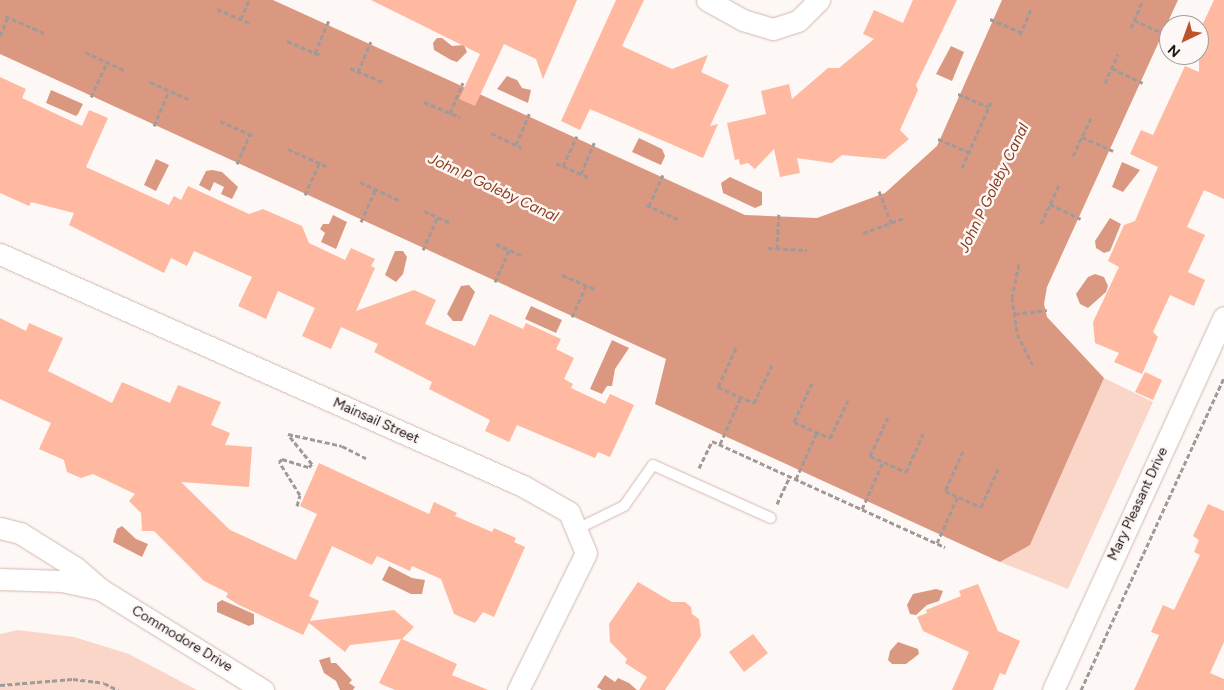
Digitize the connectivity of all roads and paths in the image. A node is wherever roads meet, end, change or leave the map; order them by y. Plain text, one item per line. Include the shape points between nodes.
1 (249, 0) edge
2 (707, 0) edge
3 (819, 0) edge
4 (1144, 0) edge
5 (217, 9) dead end
6 (1032, 9) dead end
7 (241, 19) junction
8 (990, 19) dead end
9 (329, 20) dead end
10 (1134, 20) junction
11 (250, 23) dead end
12 (1131, 28) dead end
13 (1159, 31) edge
14 (44, 33) dead end
15 (0, 36) edge
16 (288, 41) dead end
17 (371, 42) dead end
18 (85, 52) dead end
19 (315, 53) junction
20 (1118, 54) dead end
21 (320, 55) dead end
22 (107, 62) junction
23 (350, 68) dead end
24 (1112, 68) junction
25 (124, 70) dead end
26 (358, 72) junction
27 (150, 82) dead end
28 (383, 82) dead end
29 (463, 83) dead end
30 (1143, 83) dead end
31 (1105, 84) dead end
32 (169, 91) junction
33 (958, 94) dead end
34 (91, 97) dead end
35 (188, 100) dead end
36 (424, 102) dead end
37 (991, 102) dead end
38 (988, 107) junction
39 (450, 113) junction
40 (530, 114) dead end
41 (460, 117) dead end
42 (1091, 118) dead end
43 (220, 121) dead end
44 (154, 126) dead end
45 (490, 134) dead end
46 (577, 136) dead end
47 (1082, 137) junction
48 (938, 139) dead end
49 (594, 143) dead end
50 (516, 145) junction
51 (522, 148) dead end
52 (288, 149) dead end
53 (1113, 151) dead end
54 (968, 152) junction
55 (1073, 156) dead end
56 (319, 163) junction
57 (556, 163) dead end
58 (237, 164) dead end
59 (326, 166) dead end
60 (563, 166) junction
61 (962, 168) dead end
62 (581, 174) junction
63 (663, 174) dead end
64 (588, 177) dead end
65 (360, 182) dead end
66 (1059, 185) dead end
67 (376, 189) junction
68 (879, 191) dead end
69 (305, 195) dead end
70 (400, 200) dead end
71 (1050, 204) junction
72 (424, 211) dead end
73 (779, 212) dead end
74 (438, 217) junction
75 (904, 218) dead end
76 (678, 219) dead end
77 (1081, 219) dead end
78 (361, 222) dead end
79 (451, 222) dead end
80 (890, 222) junction
81 (1041, 224) dead end
82 (863, 233) dead end
83 (496, 244) dead end
84 (768, 248) dead end
85 (777, 248) junction
86 (424, 250) dead end
87 (509, 250) junction
88 (807, 250) dead end
89 (0, 254) edge
90 (523, 256) dead end
91 (1019, 264) dead end
92 (562, 275) dead end
93 (495, 282) dead end
94 (586, 285) junction
95 (595, 289) dead end
96 (1048, 310) dead end
97 (1015, 314) junction
98 (572, 317) dead end
99 (1224, 317) edge
100 (736, 348) dead end
101 (1032, 364) dead end
102 (772, 365) dead end
103 (1224, 378) edge
104 (812, 383) dead end
105 (741, 397) junction
106 (848, 400) dead end
107 (888, 417) dead end
108 (817, 432) junction
109 (923, 434) dead end
110 (720, 444) junction
111 (963, 452) dead end
112 (366, 458) dead end
113 (883, 462) junction
114 (998, 468) dead end
115 (790, 476) junction
116 (796, 479) junction
117 (693, 483) junction
118 (958, 496) junction
119 (297, 506) dead end
120 (862, 509) junction
121 (771, 518) joint
122 (0, 528) edge
123 (575, 530) junction
124 (937, 543) junction
125 (946, 547) dead end
126 (0, 579) edge
127 (100, 589) junction
128 (0, 685) edge
129 (118, 690) edge
130 (263, 690) edge
131 (518, 690) edge
132 (1053, 690) edge
133 (1081, 690) edge

1 - 7 path
2 - 3 street via 743,20 773,29 798,21
4 - 10 path
5 - 7 path
6 - 8 path via 1021,34
7 - 11 path
9 - 19 path
10 - 12 path
10 - 13 path
14 - 15 path via 7,17
16 - 19 path
17 - 26 path
18 - 22 path
19 - 21 path
20 - 24 path
22 - 25 path
22 - 34 path
23 - 26 path
24 - 30 path
24 - 31 path
26 - 28 path
27 - 32 path
29 - 39 path
32 - 35 path
32 - 44 path
33 - 38 path
36 - 39 path
37 - 38 path
38 - 54 path
39 - 41 path
40 - 50 path
42 - 47 path
43 - 58 path via 251,134
45 - 50 path
46 - 60 path
47 - 53 path
47 - 55 path
48 - 54 path
49 - 62 path
50 - 51 path
52 - 56 path
54 - 61 path
56 - 59 path
56 - 69 path
57 - 60 path
60 - 62 path
62 - 64 path
63 - 76 path via 648,205
65 - 67 path
66 - 71 path
67 - 70 path
67 - 78 path
68 - 80 path
71 - 77 path
71 - 81 path
72 - 74 path
73 - 85 path
74 - 79 path
74 - 86 path
75 - 80 path
80 - 82 path
83 - 87 path
84 - 85 path
85 - 88 path
87 - 90 path
87 - 93 path
89 - 123 street, Mainsail Street via 523,486 569,512
91 - 97 path via 1012,297
92 - 94 path
94 - 95 path
94 - 98 path
96 - 97 path
97 - 101 path via 1017,334
99 - 132 street, Mary Pleasant Drive
100 - 105 path via 718,387
102 - 105 path via 754,404
103 - 133 path
104 - 108 path via 794,422
105 - 110 path
106 - 108 path via 830,438
107 - 113 path via 870,456
108 - 116 path
109 - 113 path via 906,472
110 - 115 path
110 - 117 path via 712,441
111 - 118 path via 945,491
112 - 119 path via 342,446 288,434 312,464 282,459 279,462 300,495
113 - 120 path
114 - 118 path via 981,507
115 - 116 path
115 - 121 path
116 - 120 path
117 - 121 lane
117 - 123 lane via 653,465 624,506
118 - 124 path
120 - 124 path
122 - 127 street, Commodore Drive via 20,533 76,568
123 - 131 street, Mainsail Street via 586,553
124 - 125 path
126 - 127 street, Commodore Drive via 62,581
127 - 130 street, Commodore Drive
128 - 129 path via 73,679 104,683

